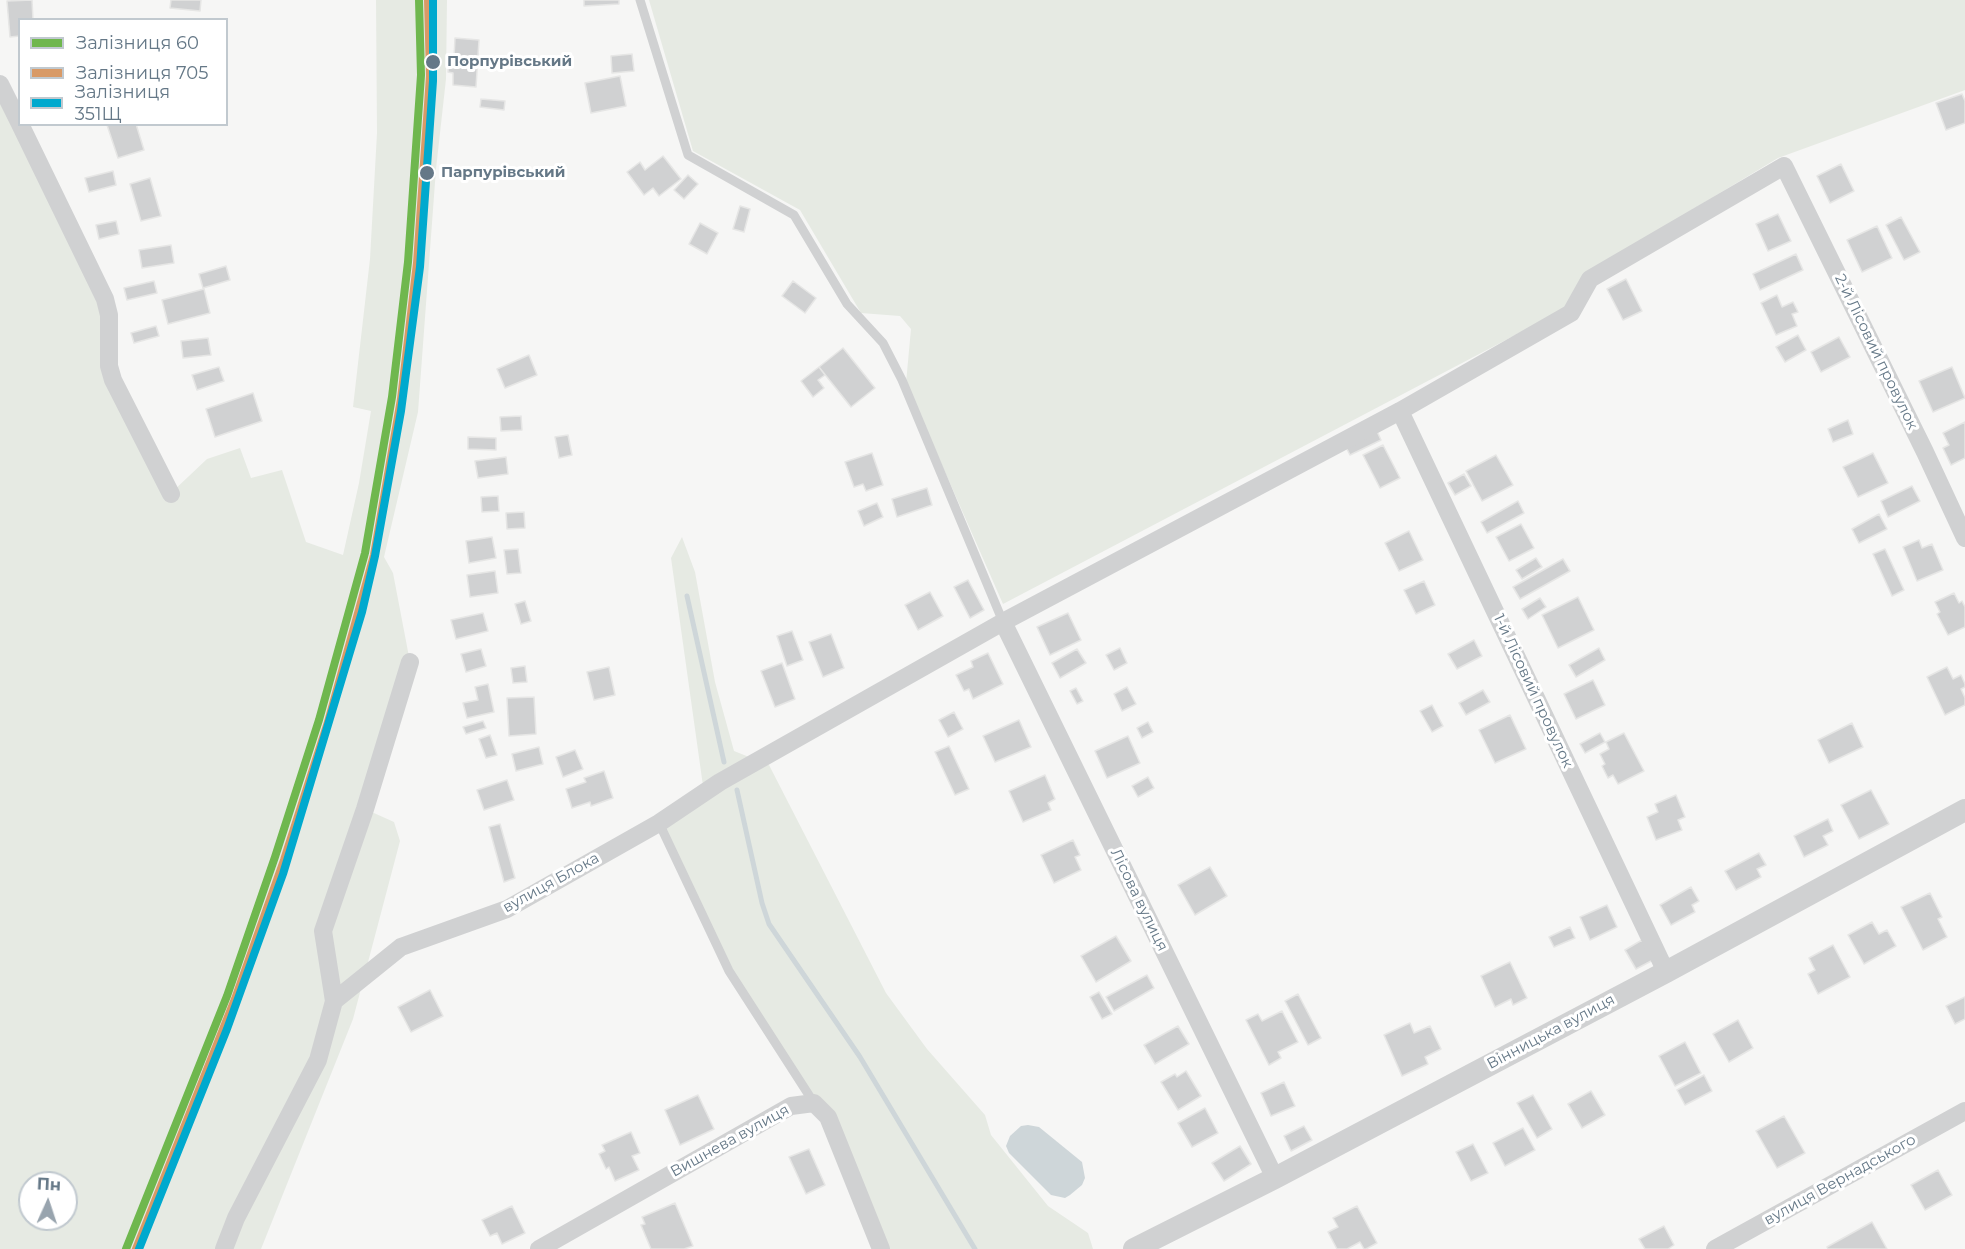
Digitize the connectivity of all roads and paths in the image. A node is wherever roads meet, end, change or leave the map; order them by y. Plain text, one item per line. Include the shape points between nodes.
1 (640, 0) edge
2 (0, 84) edge
3 (18, 120) edge
4 (21, 126) edge
5 (1784, 166) joint
6 (1400, 411) junction
7 (171, 494) dead end
8 (1965, 538) edge
9 (1003, 622) junction
10 (410, 662) dead end
11 (1965, 810) edge
12 (659, 823) junction
13 (1666, 972) junction
14 (334, 1001) junction
15 (814, 1103) junction
16 (1965, 1111) edge
17 (1275, 1178) junction
18 (224, 1249) edge
19 (539, 1249) edge
20 (881, 1249) edge
21 (1134, 1249) edge
22 (1715, 1249) edge

1 - 9 lane via 688,155 794,215 847,304 883,343
2 - 3 street
4 - 7 street via 105,299 112,380
5 - 6 street, вулиця Блока via 1590,279 1571,313
5 - 8 street, 2-й Лісовий провулок
6 - 9 street, вулиця Блока
6 - 13 street, 1-й Лісовий провулок
9 - 12 street, вулиця Блока via 720,782
9 - 17 street, Лісова вулиця
10 - 14 street via 323,931
11 - 13 street, Вінницька вулиця
12 - 14 street, вулиця Блока via 507,909 401,947
12 - 15 lane via 729,971
13 - 17 street, Вінницька вулиця
14 - 18 street via 318,1060 236,1218
15 - 19 street, Вишнева вулиця via 790,1106
15 - 20 street via 828,1117
16 - 22 street, вулиця Вернадського
17 - 21 street, Вінницька вулиця

